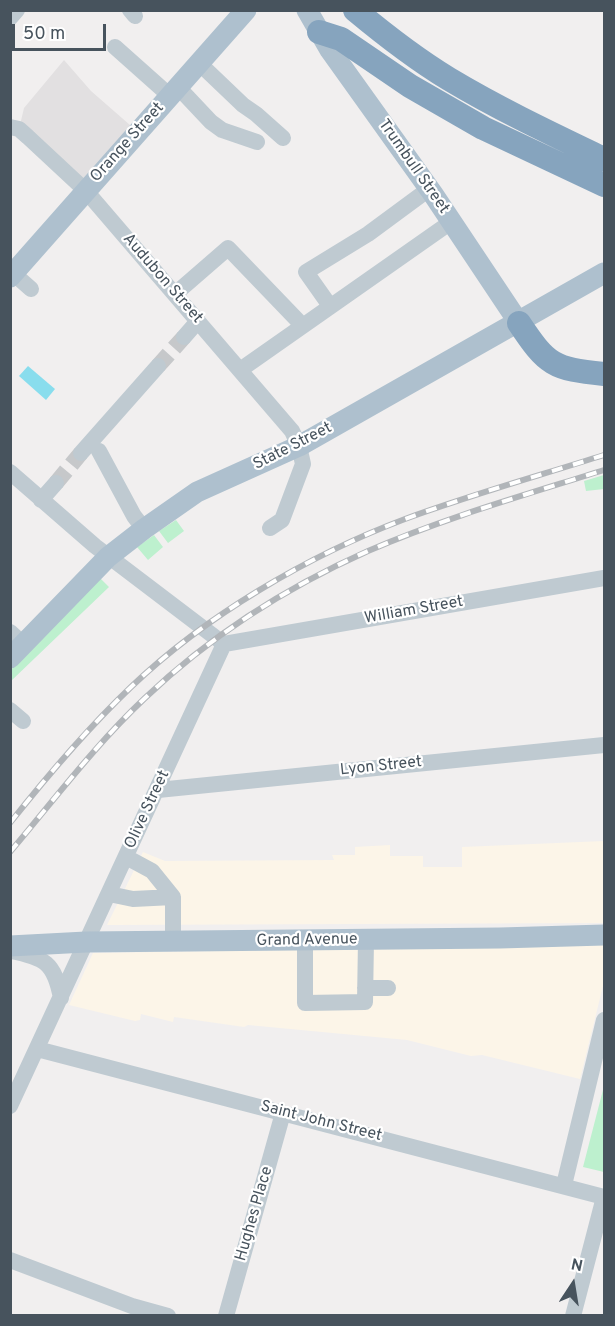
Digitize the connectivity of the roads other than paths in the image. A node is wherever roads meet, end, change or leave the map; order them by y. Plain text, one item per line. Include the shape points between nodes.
1 (17, 10) edge
2 (246, 10) edge
3 (307, 10) edge
4 (355, 10) edge
5 (10, 18) edge
6 (319, 32) junction
7 (115, 47) dead end
8 (199, 63) junction
9 (174, 91) junction
10 (13, 132) edge
11 (283, 138) dead end
12 (257, 142) dead end
13 (604, 159) edge
14 (604, 185) edge
15 (429, 189) junction
16 (86, 191) junction
17 (452, 222) junction
18 (604, 273) edge
19 (12, 276) edge
20 (31, 289) dead end
21 (175, 294) junction
22 (330, 306) junction
23 (198, 321) junction
24 (519, 323) junction
25 (302, 325) junction
26 (184, 337) tunnel mouth
27 (158, 366) tunnel mouth
28 (240, 370) junction
29 (604, 374) edge
30 (299, 446) junction
31 (99, 451) dead end
32 (81, 453) tunnel mouth
33 (10, 472) edge
34 (56, 483) tunnel mouth
35 (41, 500) junction
36 (270, 528) dead end
37 (144, 529) junction
38 (108, 557) junction
39 (604, 578) edge
40 (224, 644) junction
41 (15, 645) edge
42 (604, 745) edge
43 (158, 790) junction
44 (126, 857) junction
45 (110, 894) junction
46 (173, 897) junction
47 (604, 935) edge
48 (305, 940) junction
49 (366, 940) junction
50 (86, 942) junction
51 (173, 942) junction
52 (10, 946) edge
53 (10, 951) edge
54 (365, 988) junction
55 (388, 988) dead end
56 (61, 998) junction
57 (604, 1020) edge
58 (37, 1049) junction
59 (10, 1106) edge
60 (283, 1113) junction
61 (564, 1185) junction
62 (604, 1197) edge
63 (10, 1260) edge
64 (131, 1311) edge
65 (168, 1316) edge
66 (226, 1316) edge
67 (573, 1316) edge

1 - 5 street
2 - 8 main road, Orange Street
3 - 6 main road, Trumbull Street
4 - 13 highway via 446,77
6 - 14 highway via 341,39 410,86 483,128
6 - 15 main road, Trumbull Street
7 - 9 street
8 - 9 main road, Orange Street
8 - 11 street
9 - 12 street via 222,130
9 - 16 main road, Orange Street
10 - 16 street, Audubon Street
15 - 17 main road, Trumbull Street
15 - 22 street via 368,234 306,272
16 - 19 main road, Orange Street
16 - 21 street, Audubon Street
17 - 22 street
17 - 24 main road, Trumbull Street
18 - 24 main road, State Street
19 - 20 street
21 - 23 street, Audubon Street
21 - 25 street via 228,248
22 - 25 street
23 - 26 street
23 - 28 street, Audubon Street
24 - 29 highway via 540,353 552,362
24 - 30 main road, State Street
25 - 28 street
27 - 32 street
28 - 30 street, Audubon Street via 292,431
30 - 36 street via 303,464 294,490 282,520
30 - 37 main road, State Street via 197,492
31 - 37 street
33 - 35 street
34 - 35 street
35 - 38 street
37 - 38 main road, State Street
38 - 40 street
38 - 41 main road, State Street
39 - 40 street, William Street
40 - 43 street, Olive Street
42 - 43 street, Lyon Street
43 - 44 street, Olive Street
44 - 45 street, Olive Street
44 - 46 street via 152,870
45 - 46 street via 133,899
45 - 50 street, Olive Street
46 - 51 street
47 - 49 main road, Grand Avenue
48 - 49 main road, Grand Avenue
48 - 51 main road, Grand Avenue
48 - 54 street via 305,1003 365,1002
49 - 54 street
50 - 51 main road, Grand Avenue
50 - 52 main road, Grand Avenue
50 - 56 street, Olive Street
53 - 56 street via 46,962 52,968
54 - 55 street
56 - 58 street, Olive Street
57 - 61 street
58 - 59 street, Olive Street
58 - 60 street, Saint John Street
60 - 61 street, Saint John Street
60 - 66 street, Hughes Place
61 - 62 street, Saint John Street
62 - 67 street
63 - 64 street
64 - 65 street

